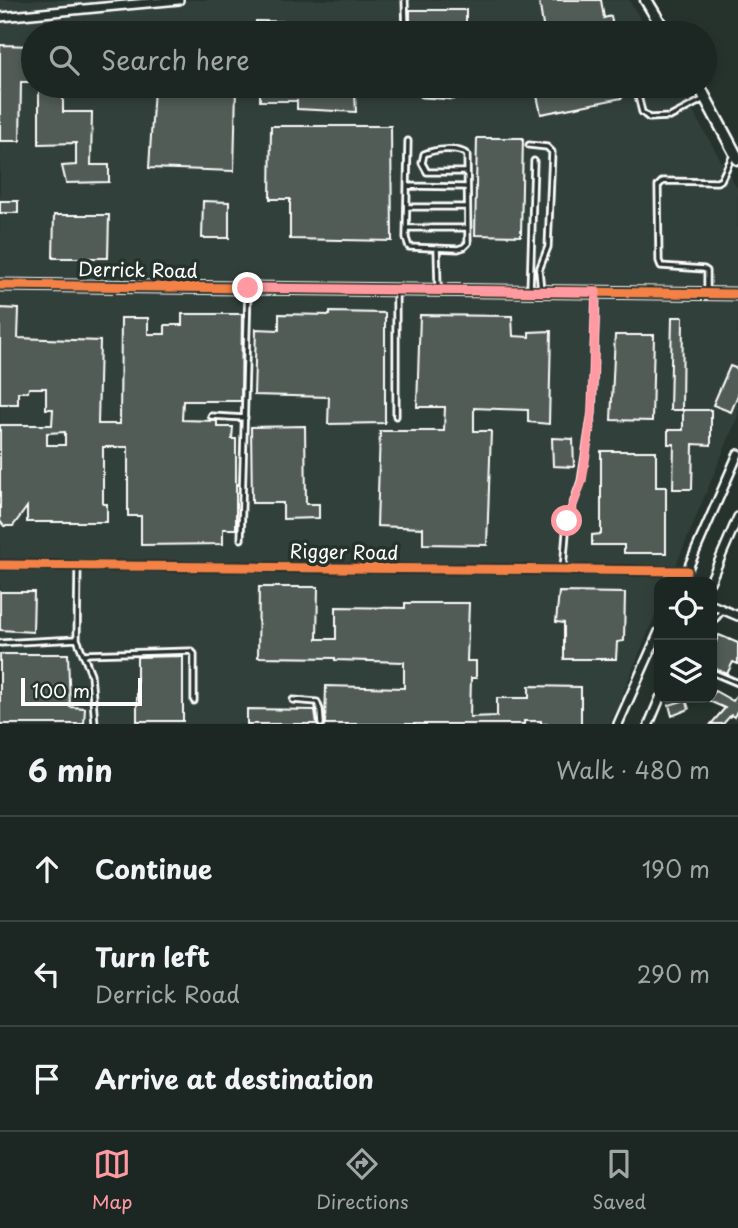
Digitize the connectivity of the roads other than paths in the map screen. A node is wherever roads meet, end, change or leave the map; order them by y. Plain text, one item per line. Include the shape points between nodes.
1 (179, 0) edge
2 (405, 0) edge
3 (646, 0) edge
4 (0, 17) edge
5 (406, 21) edge
6 (659, 21) edge
7 (638, 98) edge
8 (706, 98) joint
9 (408, 141) dead end
10 (530, 145) dead end
11 (737, 154) edge
12 (534, 161) dead end
13 (467, 172) junction
14 (407, 186) junction
15 (467, 187) junction
16 (407, 207) junction
17 (467, 207) junction
18 (406, 228) junction
19 (468, 228) junction
20 (438, 248) junction
21 (0, 285) edge
22 (248, 288) junction
23 (396, 290) junction
24 (438, 290) junction
25 (535, 292) junction
26 (596, 292) junction
27 (707, 293) junction
28 (738, 294) edge
29 (211, 416) dead end
30 (396, 416) dead end
31 (244, 418) junction
32 (738, 454) edge
33 (738, 517) edge
34 (241, 539) dead end
35 (0, 565) edge
36 (78, 566) junction
37 (563, 571) junction
38 (687, 571) junction
39 (684, 577) edge
40 (712, 577) edge
41 (717, 607) edge
42 (723, 609) junction
43 (738, 616) edge
44 (717, 617) edge
45 (77, 639) junction
46 (655, 640) edge
47 (0, 643) edge
48 (82, 654) junction
49 (717, 673) edge
50 (738, 683) edge
51 (293, 700) dead end
52 (194, 701) dead end
53 (658, 703) edge
54 (95, 724) edge
55 (321, 724) edge
56 (618, 724) edge
57 (649, 724) edge

1 - 4 street
2 - 5 lane
3 - 6 street
7 - 8 lane via 649,118 670,117
8 - 11 street
9 - 14 lane
10 - 25 lane via 552,152 548,247
11 - 27 lane via 717,182 663,181 658,186 659,261 665,268 706,271
12 - 25 lane
13 - 13 lane via 427,172 423,157 432,151 463,151
13 - 15 lane
14 - 15 lane
14 - 16 lane
15 - 17 lane
16 - 17 lane
16 - 18 lane
17 - 19 lane
18 - 19 lane
18 - 20 lane via 409,247
19 - 20 lane via 464,247
20 - 24 lane
21 - 22 street, Derrick Road
22 - 23 street, Derrick Road
22 - 31 lane
23 - 24 street, Derrick Road
23 - 30 lane
24 - 25 street, Derrick Road
25 - 26 street, Derrick Road
26 - 27 street, Derrick Road
26 - 37 lane via 592,413 582,481 567,521
27 - 28 street, Derrick Road
29 - 31 lane
31 - 34 lane
32 - 38 street
33 - 40 street
35 - 36 street, Rigger Road
36 - 37 street, Rigger Road
36 - 45 lane
37 - 38 street, Rigger Road
38 - 39 street
41 - 42 street
42 - 43 street
42 - 44 lane
45 - 47 lane
45 - 48 lane
46 - 56 street
48 - 52 lane via 191,651
48 - 54 lane via 91,674
49 - 50 lane
51 - 55 lane via 317,702
53 - 57 street

